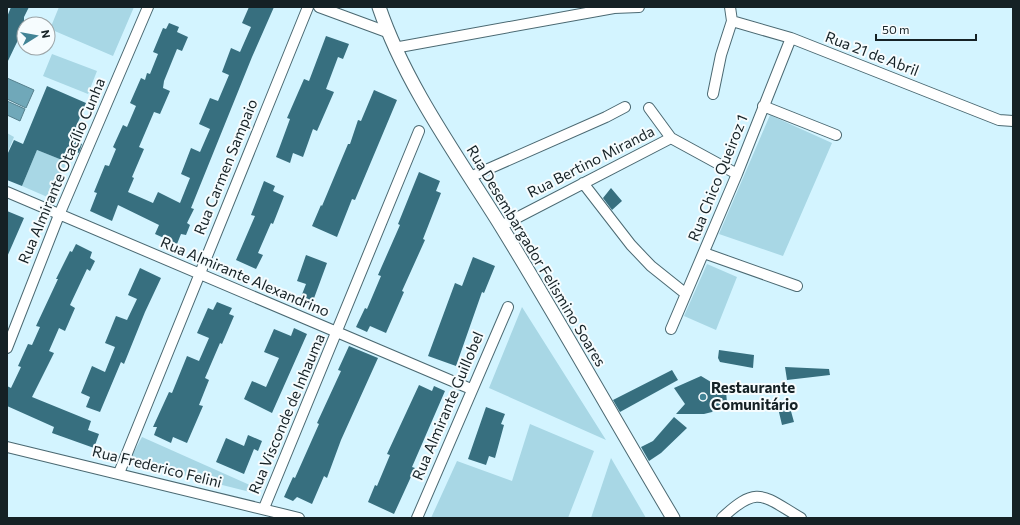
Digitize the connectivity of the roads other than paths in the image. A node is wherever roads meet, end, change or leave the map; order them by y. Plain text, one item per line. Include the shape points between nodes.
1 (148, 7) edge
2 (308, 7) edge
3 (319, 7) edge
4 (379, 7) edge
5 (639, 7) edge
6 (730, 7) edge
7 (613, 8) edge
8 (732, 21) junction
9 (387, 32) junction
10 (791, 38) junction
11 (394, 48) junction
12 (713, 94) dead end
13 (763, 106) junction
14 (625, 107) dead end
15 (649, 108) dead end
16 (1013, 121) edge
17 (419, 131) dead end
18 (836, 135) dead end
19 (671, 138) junction
20 (737, 174) junction
21 (470, 177) junction
22 (583, 183) junction
23 (7, 192) edge
24 (58, 215) junction
25 (501, 226) junction
26 (704, 253) junction
27 (198, 274) junction
28 (797, 286) dead end
29 (686, 294) junction
30 (508, 306) dead end
31 (671, 329) dead end
32 (338, 332) junction
33 (7, 348) edge
34 (471, 389) junction
35 (7, 446) edge
36 (119, 473) junction
37 (264, 508) junction
38 (299, 518) edge
39 (417, 518) edge
40 (673, 518) edge
41 (722, 518) edge
42 (801, 518) edge

1 - 24 street, Rua Almirante Otacílio Cunha
2 - 27 street, Rua Carmen Sampaio
3 - 9 street
4 - 9 street, Rua Desembargador Felismino Soares
5 - 7 street
6 - 8 street
7 - 11 street
8 - 10 street, Rua 21 de Abril
8 - 12 street via 721,55
9 - 11 street, Rua Desembargador Felismino Soares
10 - 13 street, Rua Chico Queiroz 1
10 - 16 street, Rua 21 de Abril via 999,120
11 - 21 street, Rua Desembargador Felismino Soares
13 - 18 street
13 - 20 street, Rua Chico Queiroz 1
14 - 21 street via 606,118
15 - 19 street
17 - 32 street, Rua Visconde de Inhauma
19 - 20 street, Rua Bertino Miranda
19 - 22 street, Rua Bertino Miranda
20 - 26 street, Rua Chico Queiroz 1
21 - 25 street, Rua Desembargador Felismino Soares
22 - 25 street, Rua Bertino Miranda
22 - 29 street via 631,245 651,266
23 - 24 street, Rua Almirante Alexandrino
24 - 27 street, Rua Almirante Alexandrino
24 - 33 street, Rua Almirante Otacílio Cunha
25 - 40 street, Rua Desembargador Felismino Soares
26 - 28 street
26 - 29 street, Rua Chico Queiroz 1
27 - 32 street, Rua Almirante Alexandrino
27 - 36 street, Rua Carmen Sampaio
29 - 31 street, Rua Chico Queiroz 1
30 - 34 street, Rua Almirante Guillobel
32 - 34 street, Rua Almirante Alexandrino
32 - 37 street, Rua Visconde de Inhauma
34 - 39 street, Rua Almirante Guillobel
35 - 36 street, Rua Frederico Felini
36 - 37 street, Rua Frederico Felini
37 - 38 street, Rua Frederico Felini
41 - 42 street via 751,496 769,499

